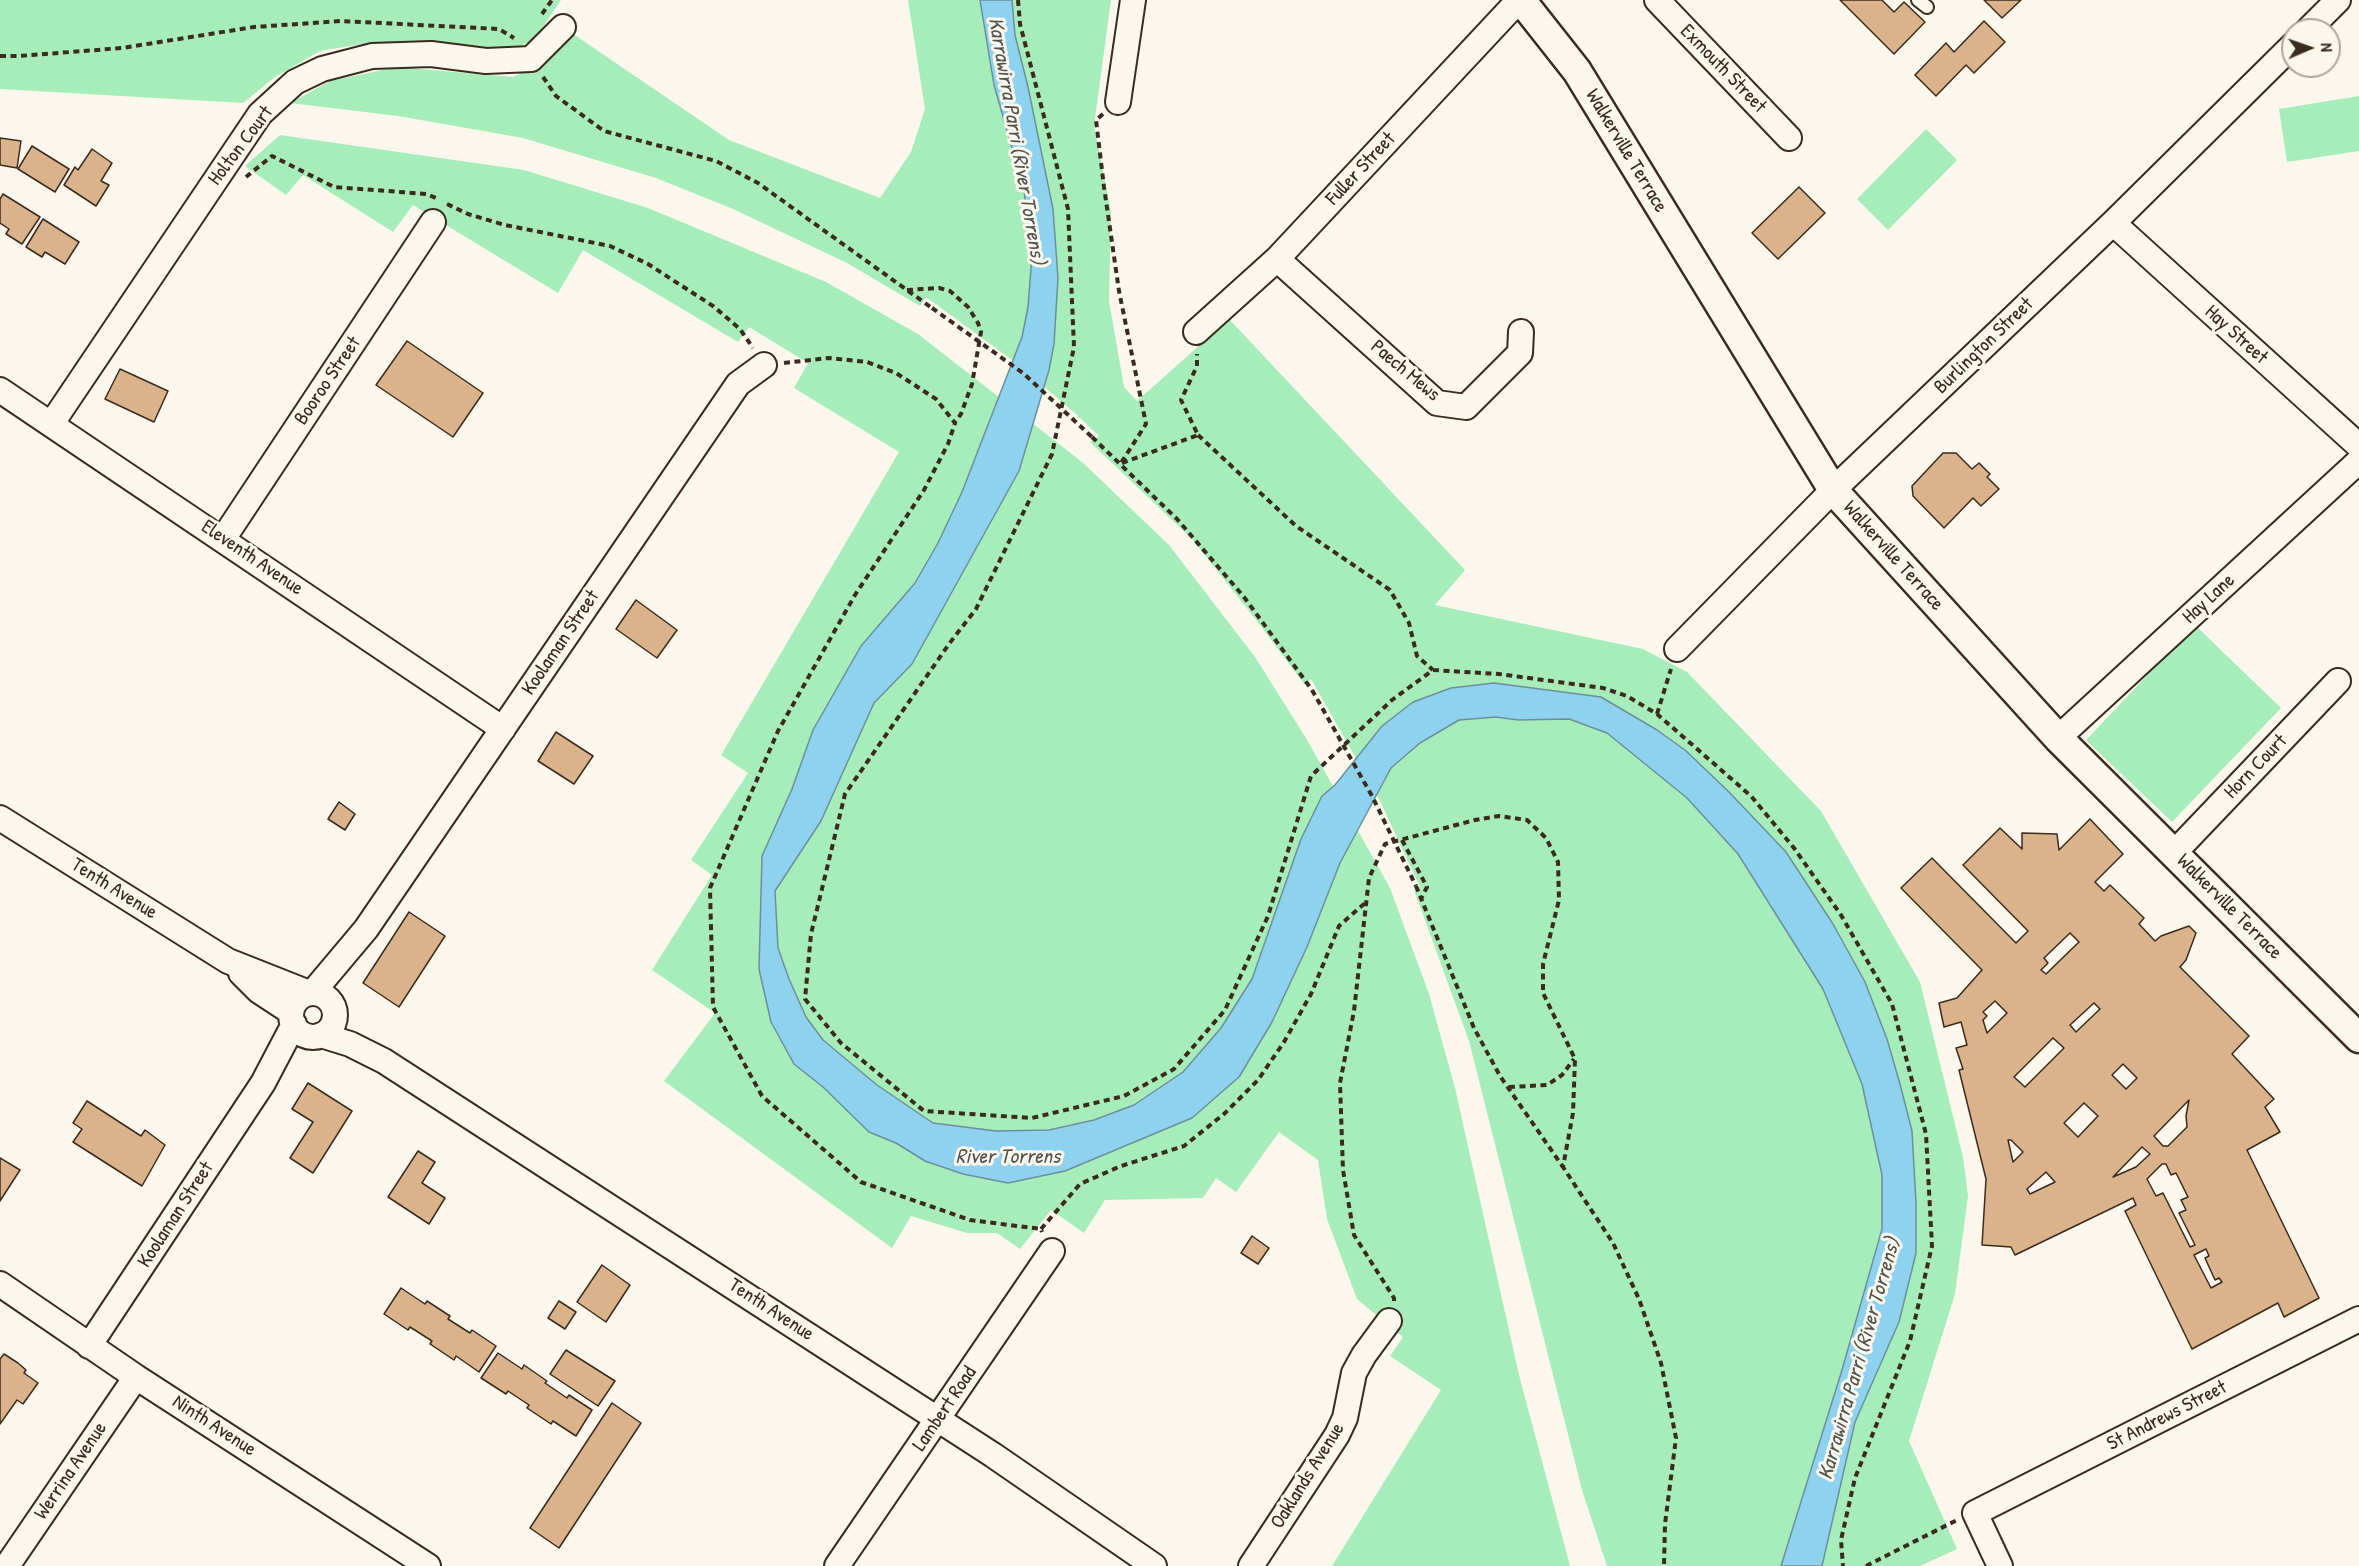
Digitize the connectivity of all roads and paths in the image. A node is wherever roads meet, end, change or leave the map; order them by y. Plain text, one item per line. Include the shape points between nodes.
1 (1018, 0) edge
2 (1132, 0) edge
3 (1520, 0) edge
4 (1657, 0) edge
5 (2338, 0) edge
6 (2320, 18) edge
7 (563, 27) dead end
8 (0, 56) edge
9 (2281, 57) edge
10 (531, 59) junction
11 (1118, 102) joint
12 (1789, 138) dead end
13 (245, 178) dead end
14 (433, 222) dead end
15 (2113, 223) junction
16 (1277, 259) junction
17 (906, 290) junction
18 (1196, 332) joint
19 (1521, 332) dead end
20 (764, 365) junction
21 (0, 390) edge
22 (52, 423) junction
23 (955, 423) junction
24 (1197, 435) junction
25 (2359, 446) edge
26 (2359, 461) edge
27 (1121, 464) junction
28 (1833, 490) junction
29 (223, 539) junction
30 (1677, 649) joint
31 (1432, 670) junction
32 (2338, 681) dead end
33 (1657, 714) junction
34 (502, 729) junction
35 (2058, 738) junction
36 (0, 818) edge
37 (1402, 840) junction
38 (2174, 853) junction
39 (1421, 899) junction
40 (1365, 903) junction
41 (228, 961) junction
42 (322, 1001) junction
43 (303, 1027) junction
44 (2359, 1038) edge
45 (1575, 1059) junction
46 (384, 1061) junction
47 (1508, 1087) junction
48 (1563, 1167) junction
49 (1041, 1229) junction
50 (1052, 1251) joint
51 (0, 1284) edge
52 (2359, 1319) edge
53 (1389, 1321) joint
54 (89, 1346) junction
55 (136, 1377) junction
56 (938, 1419) junction
57 (1949, 1523) dead end
58 (7, 1566) edge
59 (428, 1566) edge
60 (837, 1566) edge
61 (1154, 1566) edge
62 (1251, 1566) edge
63 (1664, 1566) edge
64 (1843, 1566) edge
65 (1866, 1566) edge
66 (2000, 1566) edge

1 - 31 path via 1020,24 1068,209 1074,347 1052,454 976,609 845,794 811,934 805,999 841,1043 924,1111 1032,1118 1124,1096 1174,1069 1225,1010 1268,916 1311,776 1392,700
2 - 11 street
3 - 16 street, Fuller Street
3 - 28 street, Walkerville Terrace via 1577,71
4 - 12 street, Exmouth Street
5 - 6 street
7 - 10 street
8 - 10 path via 122,48 254,27 341,21 499,29 516,39
9 - 15 street, Burlington Street
10 - 17 path via 556,96 604,132 716,161 758,183
10 - 22 street, Holton Court via 486,61 431,54 372,56 322,69 296,82 260,114
11 - 27 path via 1096,120 1119,291 1146,424
13 - 20 path via 272,156 334,187 427,194 468,214 505,225 610,246 648,264 713,306 740,329
14 - 29 street, Booroo Street
15 - 25 street, Hay Street
15 - 28 street, Burlington Street
16 - 18 street, Fuller Street
16 - 19 street, Paech Mews via 1437,403 1466,407 1520,353
17 - 23 path via 950,291 968,307 978,323 981,332 972,384
17 - 27 path, bridge via 1023,373
18 - 24 path via 1197,366 1181,400
20 - 23 path via 830,358 867,362 896,373 936,399
20 - 34 street, Koolaman Street via 738,384
21 - 22 street, Eleventh Avenue
22 - 29 street, Eleventh Avenue
23 - 49 path via 924,490 855,595 778,731 710,888 713,1007 762,1096 861,1182 970,1220
24 - 27 path
24 - 31 path via 1296,526 1390,590 1409,623 1417,656
26 - 35 street, Hay Lane
27 - 39 path, bridge via 1177,519 1244,597 1312,690 1371,796
28 - 30 street, Burlington Street
28 - 35 street, Walkerville Terrace
29 - 34 street, Eleventh Avenue
30 - 33 path
31 - 33 path via 1604,688
32 - 38 street, Horn Court
33 - 64 path via 1751,796 1841,915 1892,1004 1926,1134 1932,1246 1910,1341 1855,1478 1842,1540
34 - 42 street, Koolaman Street via 366,929
35 - 38 street, Walkerville Terrace
36 - 41 street, Tenth Avenue
37 - 39 path via 1427,887
37 - 40 path via 1384,844 1369,878
37 - 45 path via 1499,816 1527,820 1546,838 1558,862 1558,900 1543,964 1543,993
38 - 44 street, Walkerville Terrace
39 - 47 path via 1474,1028
40 - 49 path via 1339,926 1311,994 1258,1080 1184,1146 1080,1184
40 - 53 path via 1354,1011 1340,1083 1343,1170 1354,1235 1394,1298
41 - 42 street, Tenth Avenue
41 - 43 street, Tenth Avenue
42 - 43 street via 297,1000
42 - 43 street via 332,1027
42 - 46 street, Tenth Avenue
43 - 46 street, Tenth Avenue
43 - 54 street, Koolaman Street
45 - 47 path via 1547,1085
45 - 48 path via 1573,1113
46 - 56 street, Tenth Avenue
47 - 48 path
48 - 63 path via 1613,1243 1639,1299 1661,1363 1676,1438
49 - 50 path
50 - 56 street, Lambert Road
51 - 54 street, Ninth Avenue
52 - 66 street, St Andrews Street via 1975,1513
53 - 62 street, Oaklands Avenue via 1354,1373 1345,1418 1337,1435
54 - 55 street, Ninth Avenue
55 - 58 street, Werrina Avenue
55 - 59 street, Ninth Avenue
56 - 60 street, Lambert Road
56 - 61 street, Tenth Avenue
57 - 65 path

